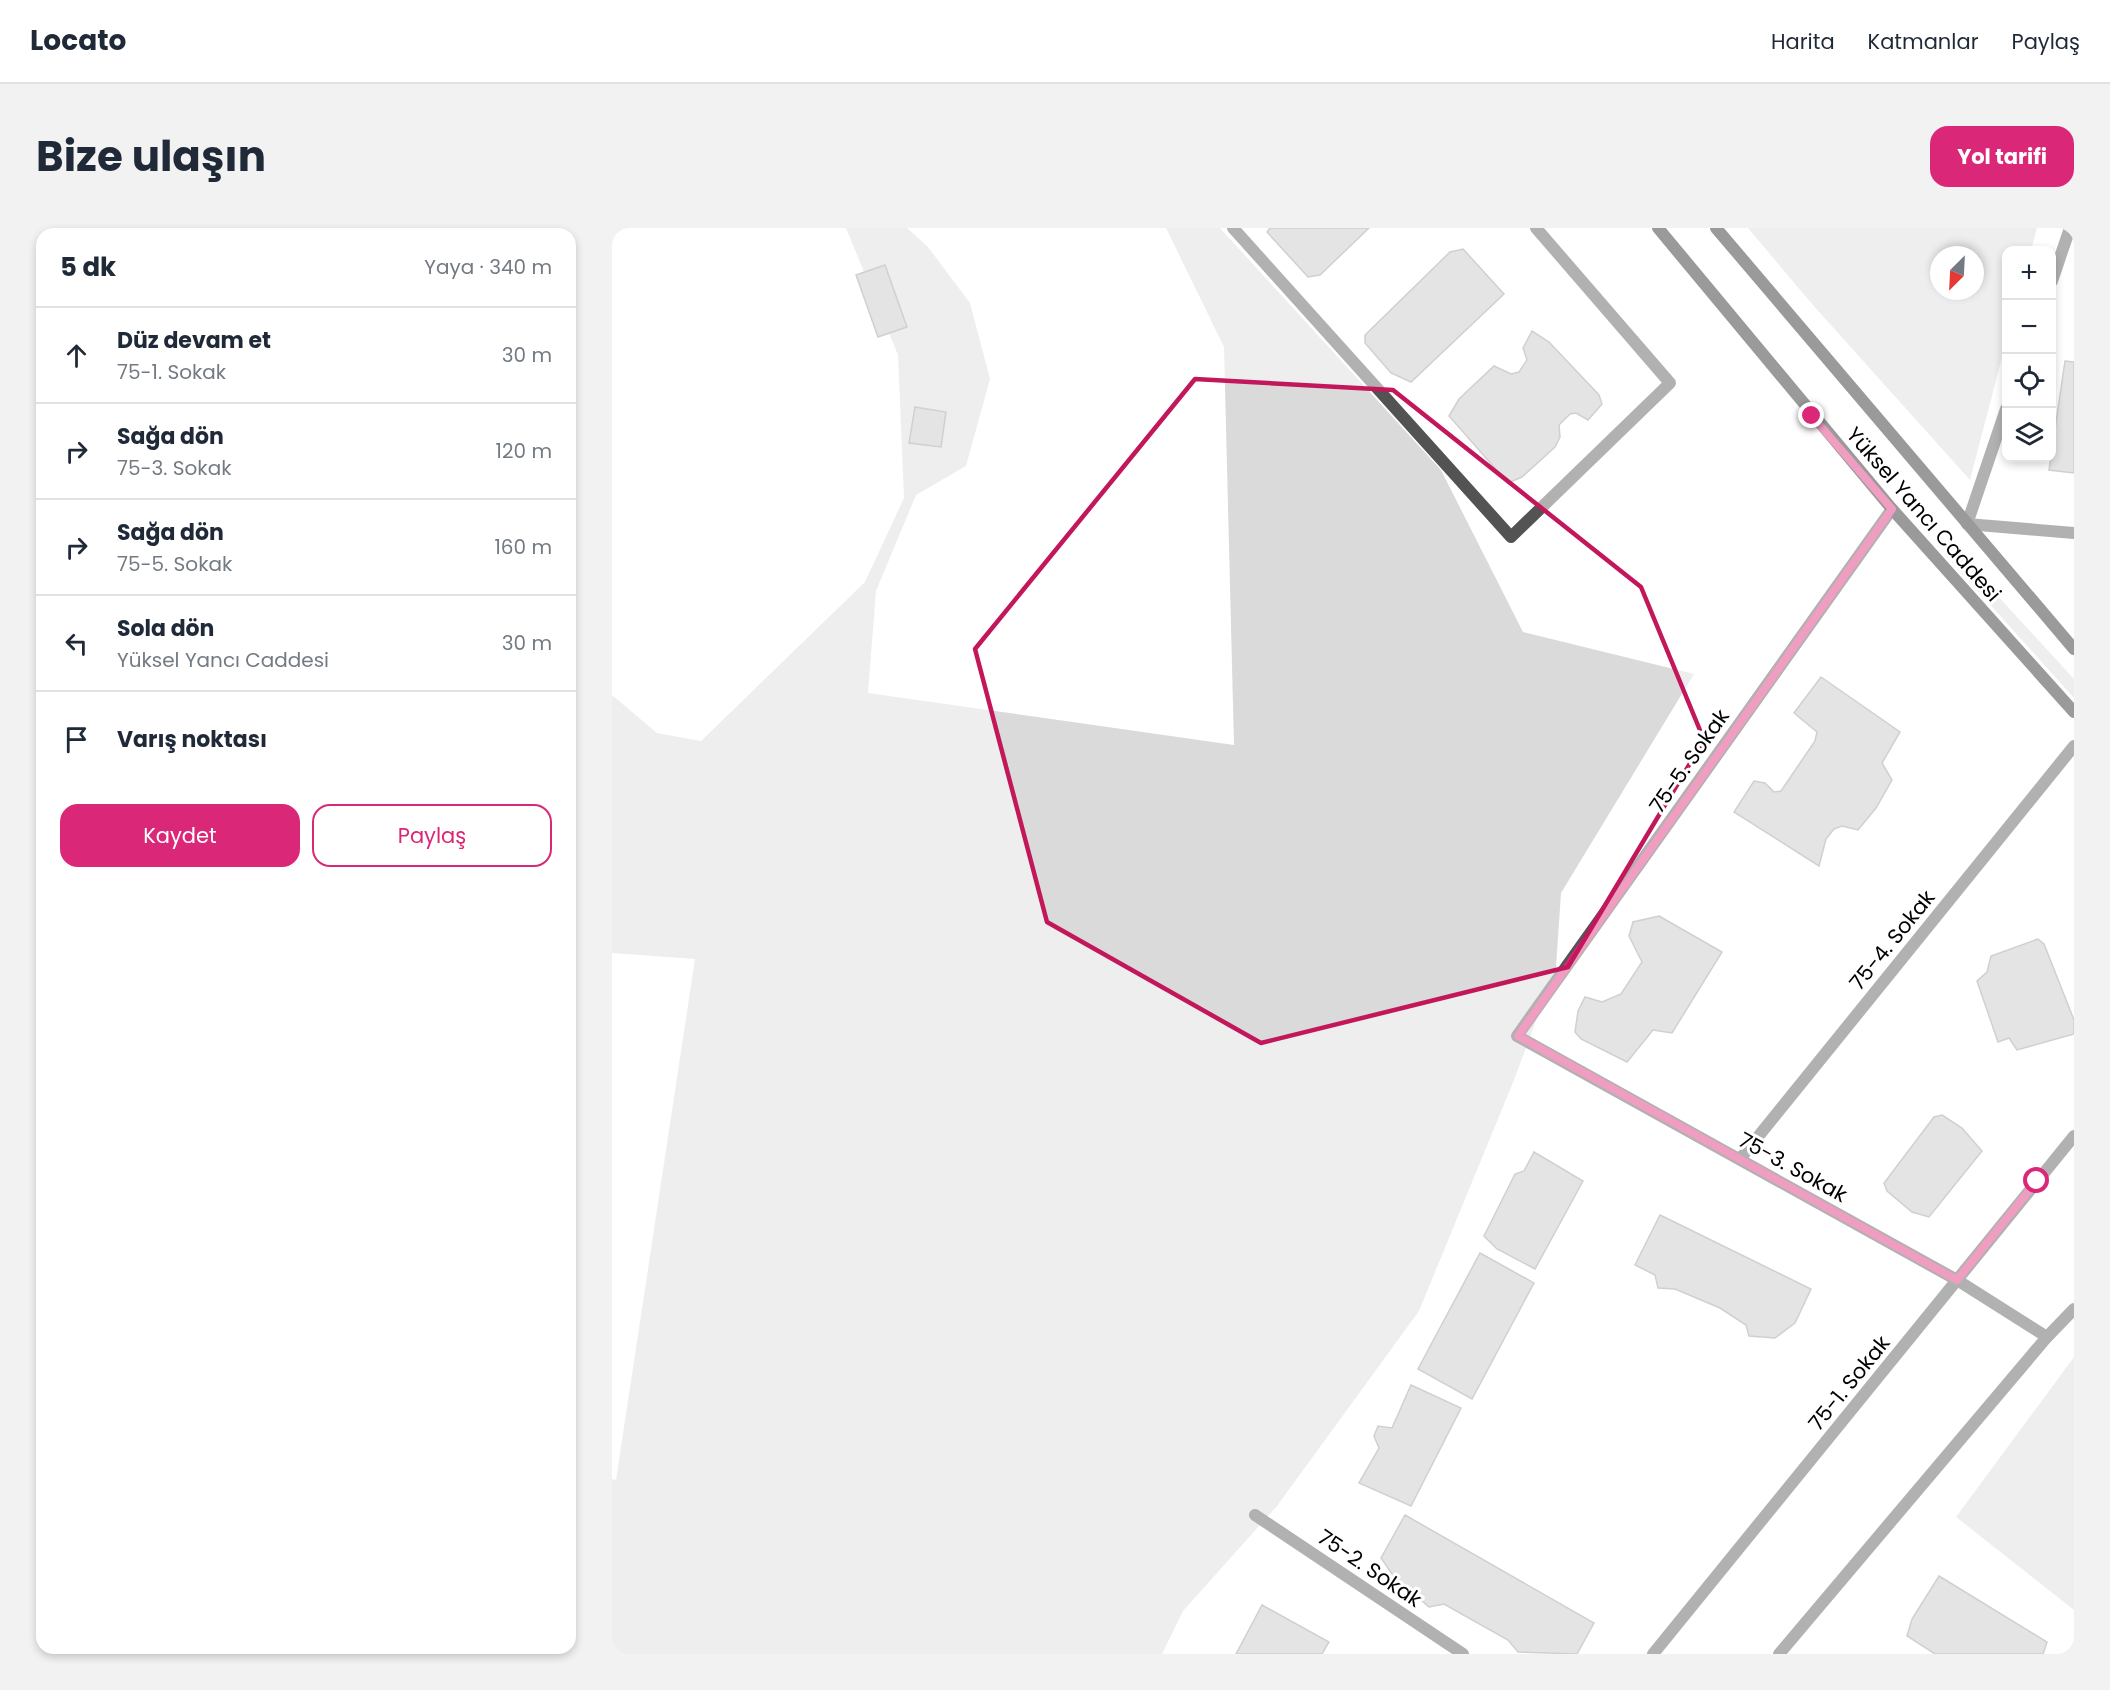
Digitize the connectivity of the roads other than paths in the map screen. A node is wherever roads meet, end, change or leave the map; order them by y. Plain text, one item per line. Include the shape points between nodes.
1 (1233, 228) edge
2 (1536, 228) edge
3 (1658, 228) edge
4 (1716, 228) edge
5 (2070, 228) edge
6 (2056, 269) edge
7 (2002, 424) edge
8 (1892, 509) junction
9 (1967, 524) junction
10 (2074, 534) edge
11 (2074, 649) edge
12 (2074, 712) edge
13 (2074, 746) edge
14 (1518, 1036) joint
15 (2074, 1136) edge
16 (1740, 1159) junction
17 (1957, 1280) junction
18 (2074, 1309) edge
19 (2047, 1337) junction
20 (1255, 1515) dead end
21 (1463, 1654) edge
22 (1653, 1654) edge
23 (1779, 1654) edge

1 - 2 street via 1511,537 1670,383
3 - 8 main road, Yüksel Yancı Caddesi
4 - 9 main road, Yüksel Yancı Caddesi
5 - 6 street
7 - 9 street
8 - 12 main road, Yüksel Yancı Caddesi
8 - 14 street, 75-5. Sokak
9 - 10 street
9 - 11 main road, Yüksel Yancı Caddesi
13 - 16 street, 75-4. Sokak
14 - 16 street, 75-3. Sokak
15 - 17 street, 75-1. Sokak
16 - 17 street, 75-3. Sokak
17 - 19 street, 75-3. Sokak
17 - 22 street, 75-1. Sokak
18 - 19 street
19 - 23 street
20 - 21 street, 75-2. Sokak

